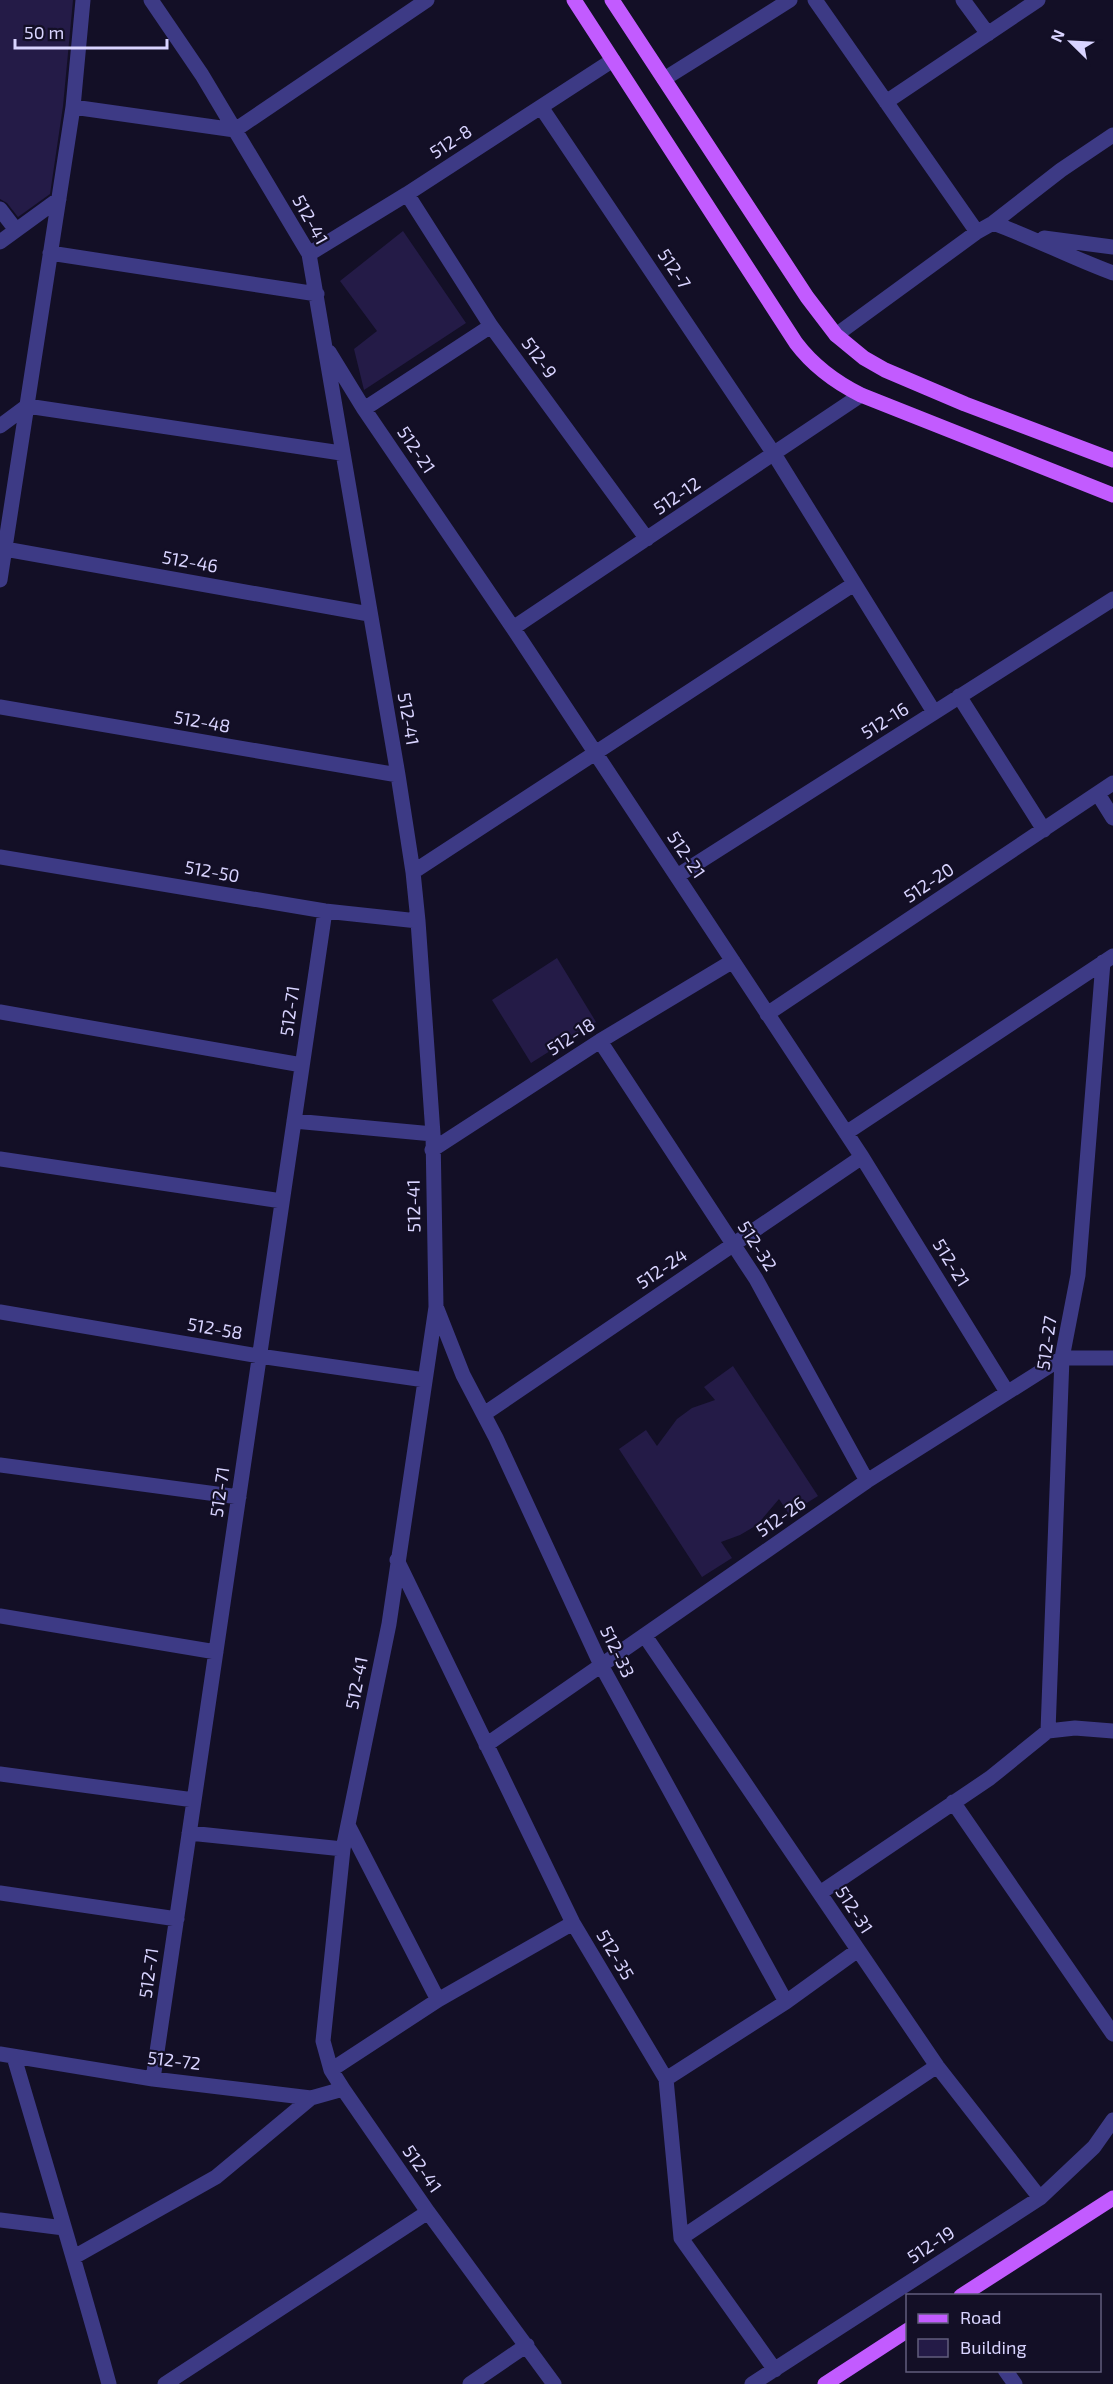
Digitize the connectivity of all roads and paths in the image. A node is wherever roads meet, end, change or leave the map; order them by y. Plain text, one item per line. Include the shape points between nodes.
1 (83, 0) edge
2 (427, 0) edge
3 (574, 0) edge
4 (612, 0) edge
5 (790, 0) edge
6 (815, 0) edge
7 (963, 0) edge
8 (1038, 0) edge
9 (152, 1) edge
10 (988, 34) junction
11 (613, 60) junction
12 (664, 79) junction
13 (886, 102) junction
14 (73, 106) junction
15 (541, 106) junction
16 (235, 130) junction
17 (1113, 135) edge
18 (407, 194) junction
19 (59, 199) junction
20 (0, 209) edge
21 (993, 223) junction
22 (16, 230) junction
23 (977, 232) junction
24 (1032, 237) junction
25 (0, 242) edge
26 (1113, 247) edge
27 (50, 253) junction
28 (309, 254) junction
29 (1113, 273) edge
30 (317, 294) junction
31 (491, 326) junction
32 (836, 335) junction
33 (324, 345) junction
34 (861, 395) junction
35 (27, 406) junction
36 (364, 409) junction
37 (0, 426) edge
38 (341, 453) junction
39 (774, 454) junction
40 (1113, 460) edge
41 (1113, 495) edge
42 (647, 540) junction
43 (5, 549) junction
44 (0, 580) edge
45 (854, 584) junction
46 (1113, 598) edge
47 (369, 614) junction
48 (513, 628) junction
49 (958, 696) junction
50 (0, 707) edge
51 (934, 712) junction
52 (598, 751) junction
53 (398, 775) junction
54 (1113, 783) edge
55 (1098, 794) junction
56 (1113, 818) edge
57 (1044, 830) junction
58 (0, 856) edge
59 (413, 872) junction
60 (677, 876) junction
61 (325, 911) junction
62 (418, 921) junction
63 (1108, 959) edge
64 (733, 961) junction
65 (0, 1012) edge
66 (767, 1014) junction
67 (600, 1041) junction
68 (302, 1065) junction
69 (294, 1120) junction
70 (846, 1133) junction
71 (433, 1142) junction
72 (862, 1157) junction
73 (0, 1159) edge
74 (282, 1201) junction
75 (733, 1244) junction
76 (436, 1307) junction
77 (0, 1312) edge
78 (259, 1356) junction
79 (1062, 1358) junction
80 (1113, 1358) edge
81 (425, 1380) junction
82 (1007, 1392) junction
83 (484, 1414) junction
84 (0, 1465) edge
85 (867, 1480) junction
86 (239, 1497) junction
87 (397, 1560) junction
88 (0, 1616) edge
89 (645, 1636) junction
90 (216, 1652) junction
91 (601, 1665) junction
92 (1048, 1731) junction
93 (1113, 1731) edge
94 (486, 1745) junction
95 (0, 1774) edge
96 (194, 1800) junction
97 (953, 1802) junction
98 (349, 1827) junction
99 (189, 1833) junction
100 (343, 1849) junction
101 (0, 1893) edge
102 (820, 1893) junction
103 (177, 1919) junction
104 (573, 1923) junction
105 (858, 1950) junction
106 (438, 2000) junction
107 (786, 2002) junction
108 (1113, 2034) edge
109 (7, 2055) edge
110 (937, 2066) junction
111 (331, 2070) junction
112 (153, 2079) junction
113 (666, 2079) junction
114 (343, 2089) junction
115 (311, 2098) junction
116 (1113, 2120) edge
117 (1040, 2198) junction
118 (1113, 2198) edge
119 (428, 2212) junction
120 (0, 2220) edge
121 (64, 2228) junction
122 (681, 2238) junction
123 (74, 2257) junction
124 (963, 2294) edge
125 (906, 2331) edge
126 (527, 2345) junction
127 (775, 2370) junction
128 (109, 2384) edge
129 (165, 2384) edge
130 (470, 2384) edge
131 (554, 2384) edge
132 (752, 2384) edge
133 (825, 2384) edge

1 - 14 street
2 - 16 street
3 - 11 main road
4 - 12 main road
5 - 12 street
6 - 13 street
7 - 10 street
8 - 10 street
9 - 16 street, 512-41
10 - 13 street
11 - 15 street, 512-8
11 - 34 main road via 806,357
12 - 32 main road
13 - 23 street
14 - 16 street
14 - 19 street
15 - 18 street, 512-8
15 - 39 street, 512-7
16 - 28 street, 512-41
17 - 21 street
18 - 28 street, 512-8
18 - 31 street, 512-9
19 - 22 street
19 - 27 street
20 - 22 street
21 - 23 street
21 - 24 street
22 - 25 street
23 - 32 street
24 - 26 street
24 - 29 street
27 - 30 street
27 - 35 street
28 - 30 street, 512-41
30 - 33 street, 512-41
31 - 36 street
31 - 42 street, 512-9
32 - 40 main road via 864,358 909,381
33 - 36 street, 512-21
33 - 38 street, 512-41
34 - 39 street, 512-12
34 - 41 main road
35 - 37 street
35 - 38 street
35 - 43 street
36 - 48 street, 512-21
38 - 47 street, 512-41
39 - 42 street, 512-12
39 - 45 street, 512-7
42 - 48 street, 512-12
43 - 44 street
43 - 47 street, 512-46
45 - 51 street, 512-7
45 - 52 street
46 - 49 street, 512-16
47 - 53 street, 512-41
48 - 52 street, 512-21
49 - 51 street, 512-16
49 - 57 street
50 - 53 street, 512-48
51 - 60 street, 512-16
52 - 59 street
52 - 60 street, 512-21
53 - 59 street, 512-41
54 - 55 street, 512-20
55 - 56 street
55 - 57 street, 512-20
57 - 66 street, 512-20
58 - 61 street, 512-50
59 - 62 street, 512-41
60 - 64 street, 512-21
61 - 62 street, 512-50
61 - 68 street, 512-71
62 - 71 street, 512-41
63 - 70 street
63 - 79 street, 512-27 via 1078,1275
64 - 66 street, 512-21
64 - 67 street, 512-18
65 - 68 street
66 - 70 street, 512-21
67 - 71 street, 512-18
67 - 75 street, 512-32
68 - 69 street, 512-71
69 - 71 street
69 - 74 street, 512-71
70 - 72 street, 512-21
71 - 76 street, 512-41
72 - 75 street, 512-24
72 - 82 street, 512-21
73 - 74 street
74 - 78 street, 512-71
75 - 83 street, 512-24
75 - 85 street, 512-32
76 - 81 street, 512-41
76 - 83 street, 512-33 via 463,1375
77 - 78 street, 512-58
78 - 81 street, 512-58
78 - 86 street, 512-71
79 - 80 street
79 - 82 street, 512-26
79 - 92 street, 512-27
81 - 87 street, 512-41
82 - 85 street, 512-26
83 - 91 street, 512-33
84 - 86 street
85 - 89 street, 512-26
86 - 90 street, 512-71
87 - 94 street, 512-35
87 - 98 street, 512-41 via 389,1624
88 - 90 street
89 - 91 street, 512-26
89 - 102 street, 512-31
90 - 96 street, 512-71
91 - 94 street, 512-26
91 - 107 street, 512-33
92 - 93 street
92 - 97 street
94 - 104 street, 512-35
95 - 96 street
96 - 99 street, 512-71
97 - 102 street
97 - 108 street
98 - 100 street, 512-41
98 - 106 street
99 - 100 street
99 - 103 street, 512-71
100 - 111 street, 512-41 via 323,2041
101 - 103 street
102 - 105 street, 512-31
103 - 112 street, 512-71
104 - 106 street
104 - 113 street, 512-35
105 - 107 street
105 - 110 street, 512-31
106 - 111 street
107 - 113 street
109 - 112 street, 512-72
109 - 121 street
110 - 117 street, 512-31
110 - 122 street
111 - 114 street, 512-41
112 - 115 street, 512-72
113 - 122 street, 512-35
114 - 115 street, 512-72
114 - 119 street, 512-41
115 - 123 street via 216,2177
116 - 117 street, 512-19 via 1094,2147
117 - 127 street, 512-19
118 - 124 main road
119 - 126 street, 512-41
119 - 129 street
120 - 121 street
121 - 123 street
122 - 127 street
123 - 128 street
125 - 133 main road
126 - 130 street
126 - 131 street, 512-41
127 - 132 street, 512-19

